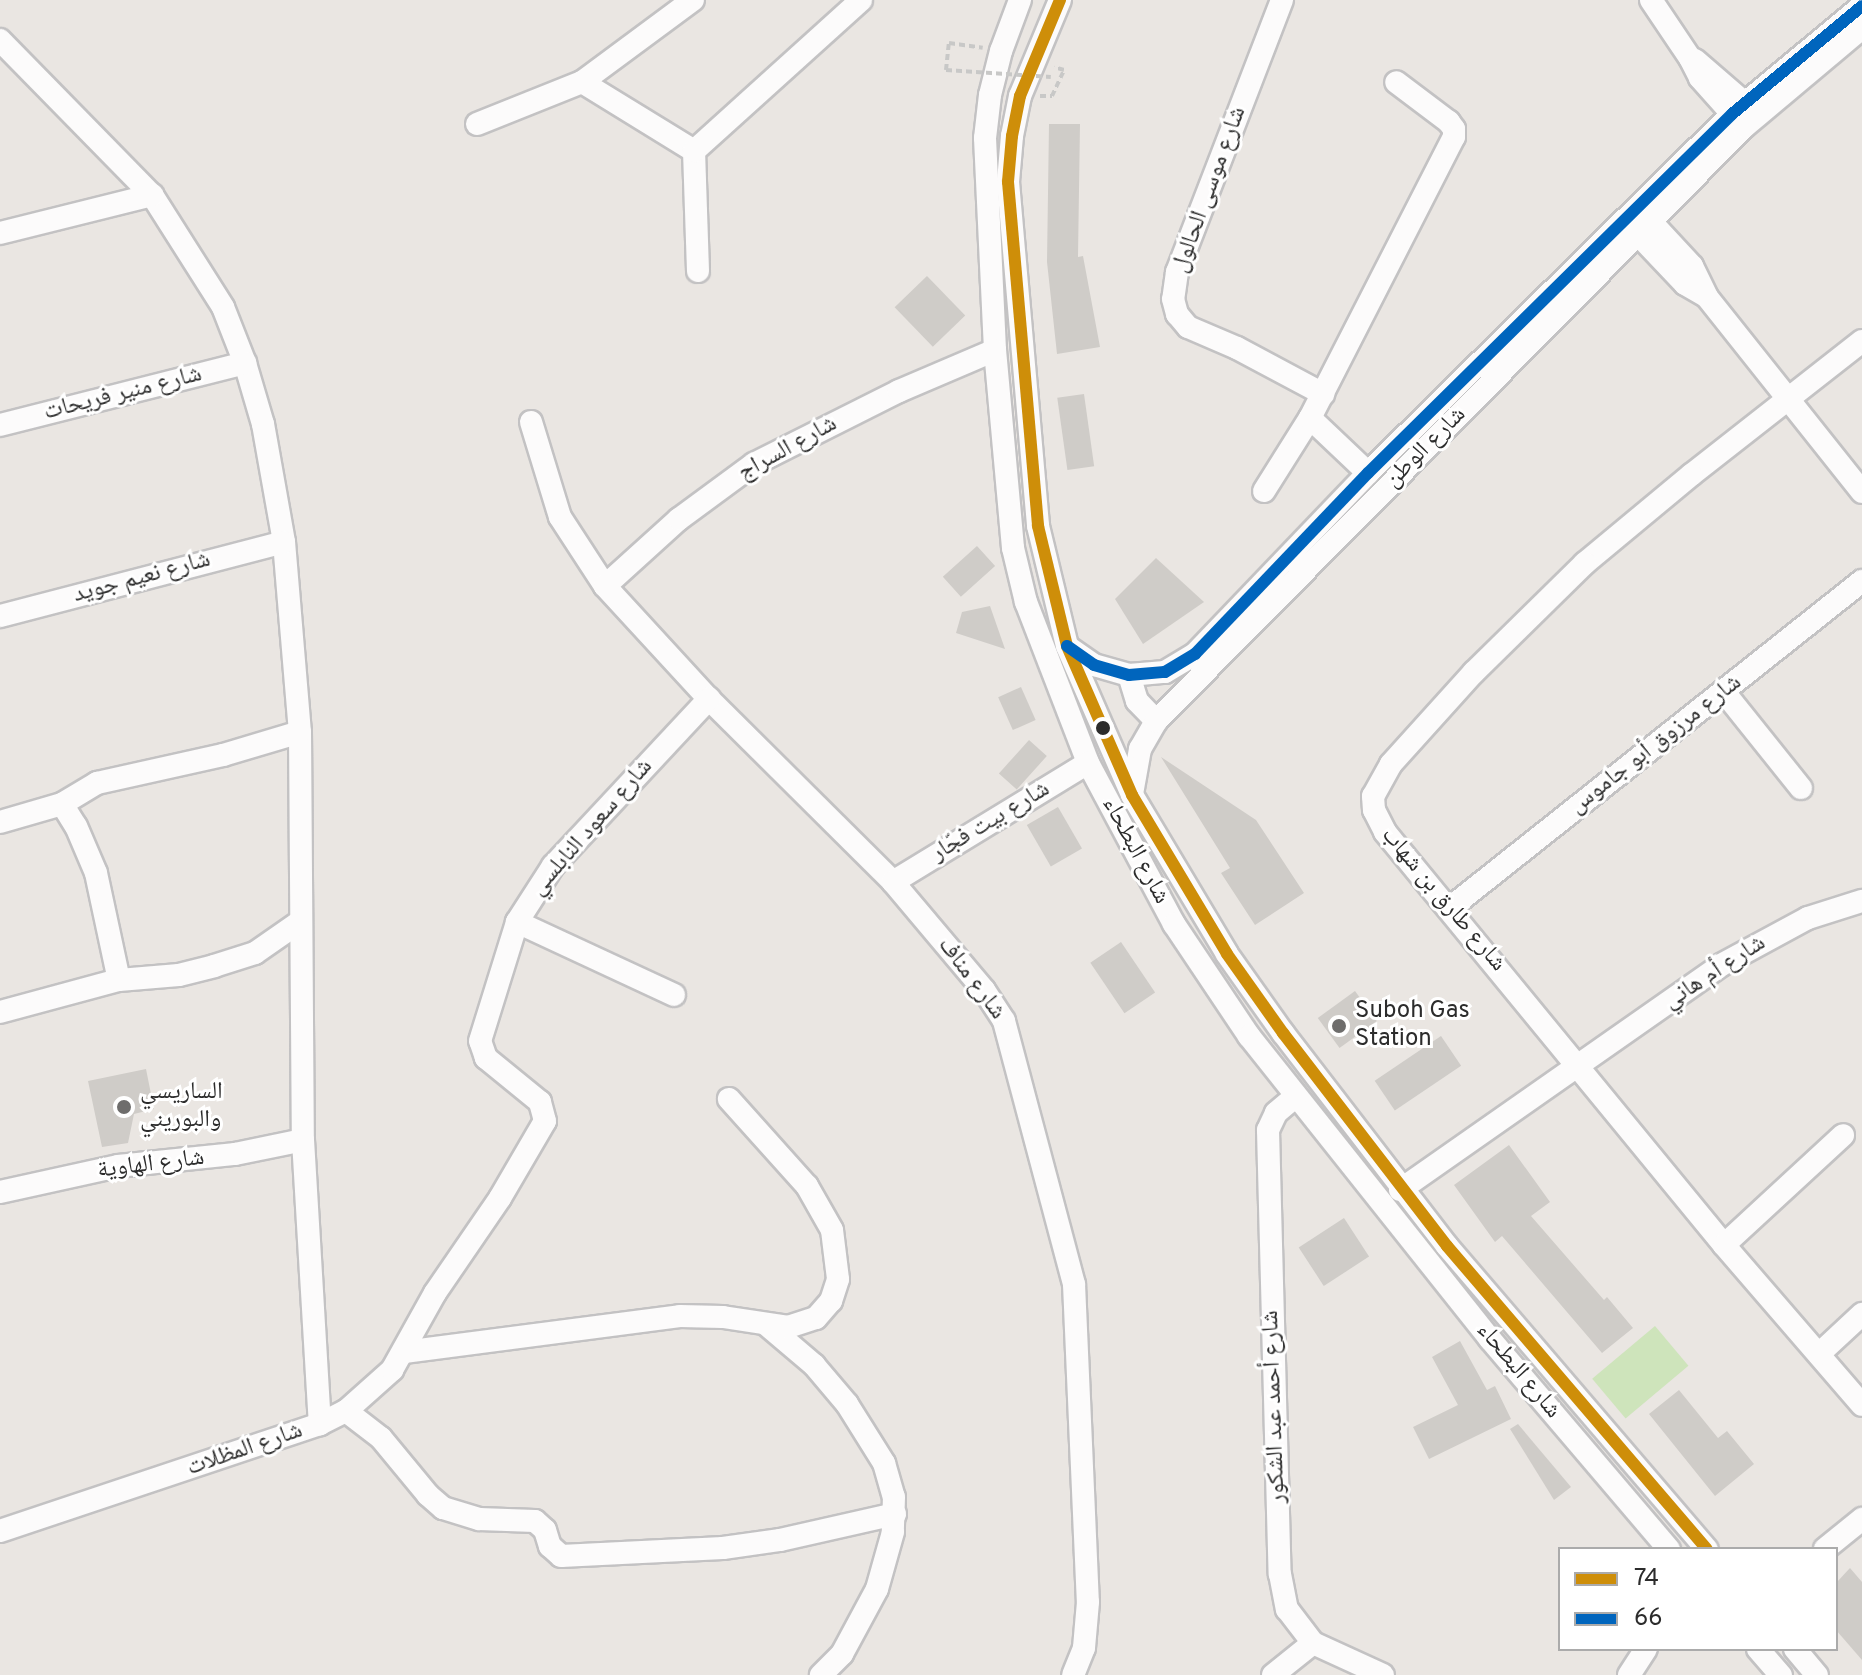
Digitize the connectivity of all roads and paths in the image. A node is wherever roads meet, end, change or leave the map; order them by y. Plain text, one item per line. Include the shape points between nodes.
1 (693, 0) edge
2 (861, 0) edge
3 (1020, 0) edge
4 (1060, 0) edge
5 (1282, 0) edge
6 (1651, 0) edge
7 (1862, 6) edge
8 (1862, 28) edge
9 (0, 40) edge
10 (959, 44) dead end
11 (582, 82) junction
12 (1396, 82) dead end
13 (1052, 96) dead end
14 (1744, 114) junction
15 (477, 124) dead end
16 (694, 151) junction
17 (152, 195) junction
18 (1637, 221) junction
19 (0, 233) edge
20 (698, 271) dead end
21 (1862, 341) edge
22 (995, 350) junction
23 (245, 363) junction
24 (1323, 394) junction
25 (1787, 400) junction
26 (1310, 418) junction
27 (531, 422) dead end
28 (0, 425) edge
29 (1368, 473) junction
30 (1264, 491) dead end
31 (1862, 492) edge
32 (284, 542) junction
33 (1862, 581) edge
34 (605, 586) junction
35 (0, 616) edge
36 (1067, 646) junction
37 (1129, 675) junction
38 (1724, 692) junction
39 (709, 699) junction
40 (1156, 721) junction
41 (300, 732) junction
42 (1088, 763) junction
43 (1801, 788) dead end
44 (1132, 795) junction
45 (62, 804) junction
46 (0, 822) edge
47 (893, 882) junction
48 (1862, 901) edge
49 (1450, 908) junction
50 (301, 921) junction
51 (517, 922) junction
52 (119, 980) junction
53 (674, 995) dead end
54 (0, 1012) edge
55 (1579, 1067) junction
56 (1296, 1096) junction
57 (729, 1099) dead end
58 (1843, 1135) dead end
59 (303, 1140) junction
60 (1400, 1190) junction
61 (0, 1192) edge
62 (1724, 1245) junction
63 (435, 1293) joint
64 (1862, 1314) edge
65 (766, 1324) junction
66 (404, 1352) junction
67 (1819, 1354) junction
68 (1862, 1405) edge
69 (346, 1411) junction
70 (320, 1424) junction
71 (895, 1514) junction
72 (1862, 1519) edge
73 (0, 1531) edge
74 (1662, 1544) edge
75 (1705, 1547) edge
76 (1827, 1547) edge
77 (1313, 1643) junction
78 (1655, 1651) edge
79 (1760, 1651) edge
80 (1797, 1651) edge
81 (1637, 1662) edge
82 (821, 1675) edge
83 (1073, 1675) edge
84 (1273, 1675) edge
85 (1383, 1675) edge
86 (1781, 1675) edge
87 (1817, 1675) edge

1 - 11 street
2 - 16 street
3 - 22 street, شارع البطحاء via 1001,51 985,138
4 - 36 street, شارع البطحاء via 1020,96 1008,182 1038,526
5 - 24 street, شارع موسى الحالول via 1177,272 1173,299 1188,327
6 - 14 street via 1700,78
7 - 14 street, شارع الوطن
8 - 14 street, شارع الوطن
9 - 17 street
10 - 13 path, bridge via 949,43 946,70 1051,77 1054,67 1064,70
11 - 15 street
11 - 16 street
12 - 24 street via 1449,122 1454,137
14 - 18 street, شارع الوطن
16 - 20 street
17 - 19 street
17 - 23 street via 223,307
18 - 25 street via 1692,266 1707,297
18 - 29 street, شارع الوطن
18 - 40 street, شارع الوطن
21 - 25 street, شارع طارق بن شهاب
22 - 34 street, شارع السراج via 754,464 679,519
22 - 42 street, شارع البطحاء via 1013,548 1026,602
23 - 28 street, شارع منير فريحات
23 - 32 street via 276,482
24 - 26 street
25 - 31 street
25 - 49 street, شارع طارق بن شهاب via 1585,563 1474,672 1380,779 1373,796 1378,822
26 - 29 street
26 - 30 street
27 - 34 street, شارع مناف via 560,517
29 - 37 street, شارع الوطن via 1195,654 1165,672
32 - 35 street, شارع نعيم جويد
32 - 41 street
33 - 38 street, شارع مرزوق أبو جاموس
34 - 39 street, شارع مناف
36 - 37 street, شارع الوطن via 1094,665
36 - 44 street, شارع البطحاء
37 - 40 street via 1137,701
38 - 43 street
38 - 49 street, شارع مرزوق أبو جاموس
39 - 47 street, شارع مناف
39 - 51 street, شارع سعود النابلسي via 553,866
40 - 44 street, شارع الوطن via 1140,749
41 - 45 street via 97,783
41 - 50 street
42 - 47 street, شارع بيت فجّار
42 - 56 street, شارع البطحاء via 1174,924
44 - 60 street, شارع البطحاء via 1227,954
45 - 46 street
45 - 52 street via 96,873
47 - 83 street, شارع مناف via 1004,1021 1074,1284 1088,1602 1084,1648
48 - 55 street, شارع أم هاني via 1808,918 1764,940
49 - 55 street, شارع طارق بن شهاب
50 - 52 street via 255,953 179,975
50 - 59 street
51 - 53 street
51 - 63 street, شارع سعود النابلسي via 480,1041 486,1058 540,1102 545,1121 489,1216
52 - 54 street
55 - 60 street, شارع أم هاني
55 - 62 street, شارع طارق بن شهاب
56 - 74 street, شارع البطحاء
56 - 77 street, شارع أحمد عبد الشكور via 1276,1113 1268,1130 1280,1574 1287,1609
57 - 65 street via 817,1200 836,1246 838,1279 825,1311 797,1327
58 - 62 street
59 - 61 street, شارع الهاوية via 235,1154 118,1166
59 - 70 street
60 - 75 street, شارع البطحاء
62 - 67 street, شارع طارق بن شهاب
63 - 66 street, شارع المظلات
64 - 67 street
65 - 66 street via 680,1316
65 - 71 street via 814,1365 847,1404 884,1463
66 - 69 street, شارع المظلات via 378,1385
67 - 68 street, شارع طارق بن شهاب
69 - 70 street, شارع المظلات
69 - 71 street via 381,1438 443,1508 479,1519 535,1521 561,1556 723,1548
70 - 73 street, شارع المظلات
71 - 82 street via 873,1599 842,1654
72 - 76 street
77 - 84 street
77 - 85 street, شارع أحمد عبد الشكور
78 - 81 street
79 - 86 street
80 - 87 street

